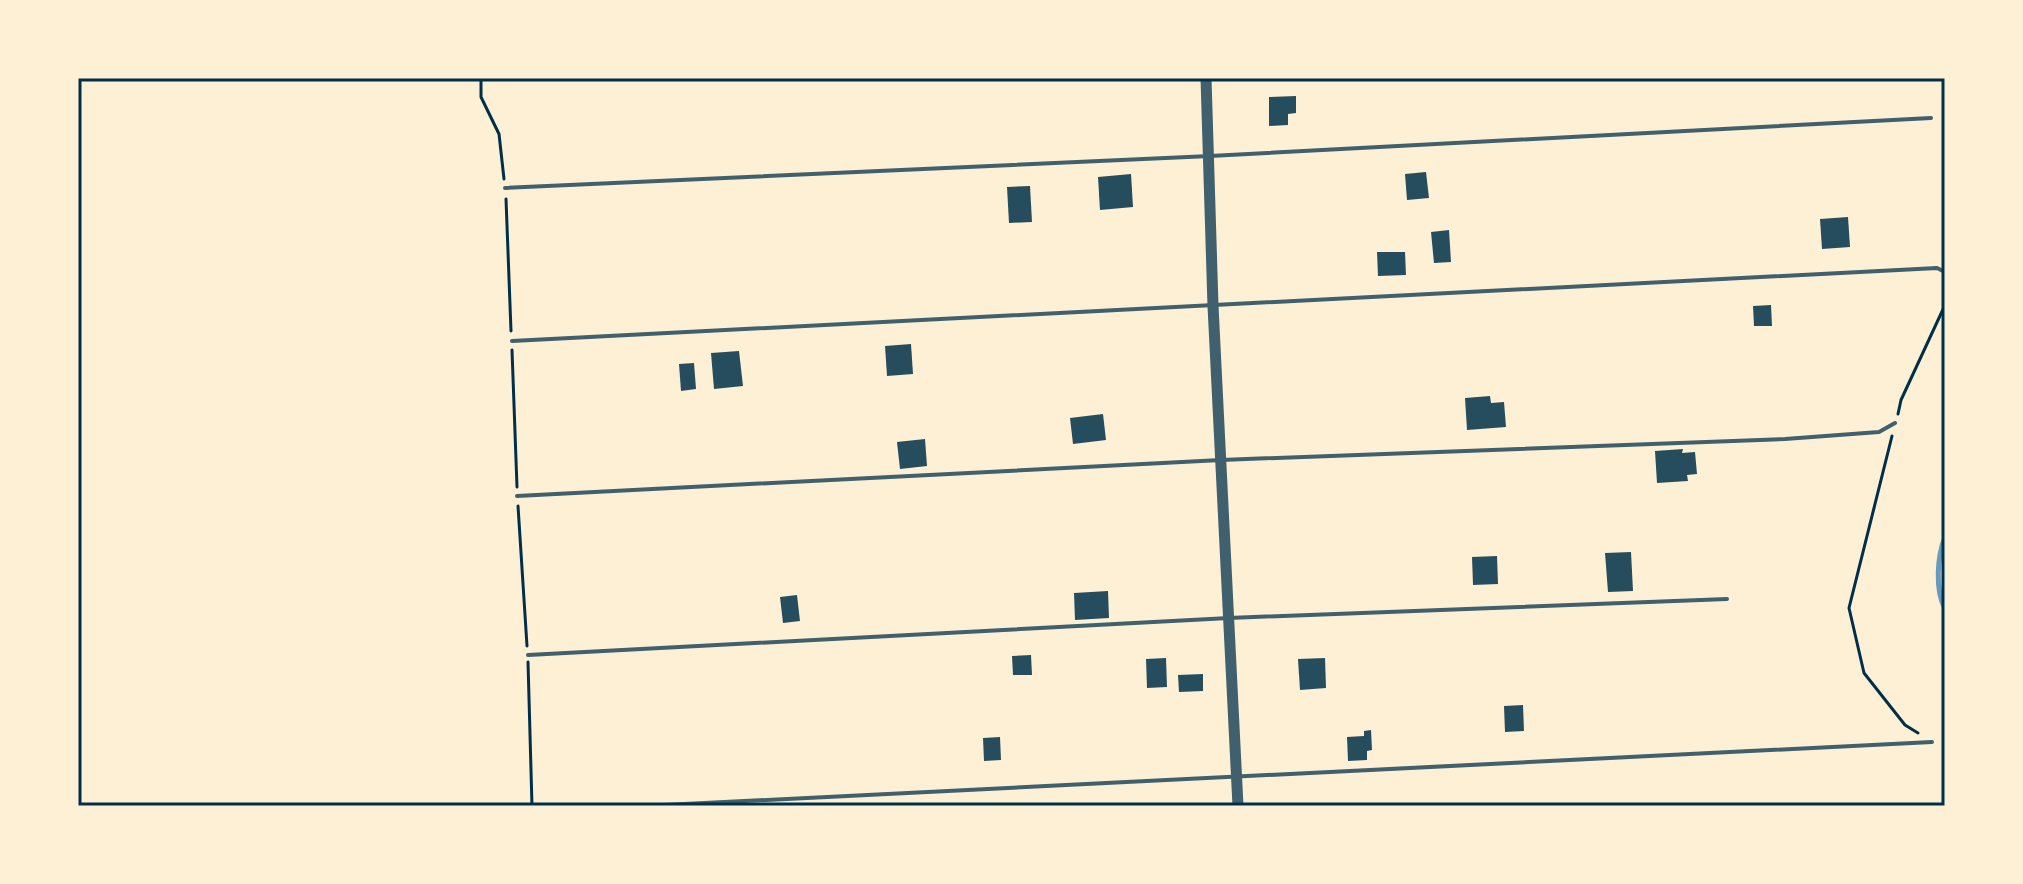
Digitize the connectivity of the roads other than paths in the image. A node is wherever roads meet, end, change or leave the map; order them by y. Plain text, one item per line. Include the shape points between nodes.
1 (1206, 78) edge
2 (1931, 118) dead end
3 (1210, 156) junction
4 (505, 188) road end
5 (1945, 272) edge
6 (1213, 306) junction
7 (512, 341) road end
8 (1895, 423) road end
9 (1221, 460) junction
10 (517, 496) road end
11 (1727, 599) dead end
12 (1229, 618) junction
13 (528, 655) road end
14 (1932, 742) road end
15 (1237, 778) junction
16 (644, 806) edge
17 (1238, 806) edge

1 - 3 street
2 - 3 lane
3 - 4 lane
3 - 6 street
5 - 6 lane via 1937,268
6 - 7 lane
6 - 9 street
8 - 9 lane via 1879,432 1785,439
9 - 10 lane
9 - 12 street
11 - 12 lane
12 - 13 lane
12 - 15 street
14 - 15 lane
15 - 16 lane
15 - 17 street

